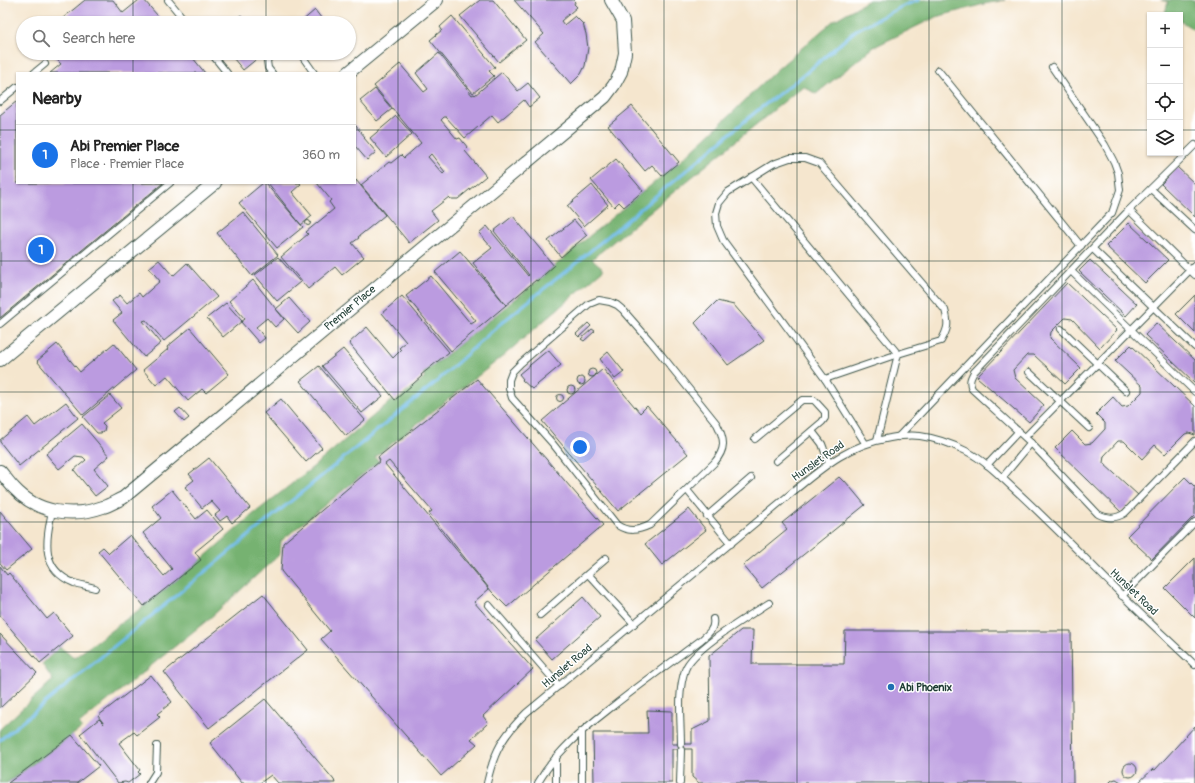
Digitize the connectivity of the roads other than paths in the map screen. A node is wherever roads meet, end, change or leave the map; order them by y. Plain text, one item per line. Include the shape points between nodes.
1 (168, 0) edge
2 (437, 0) edge
3 (611, 0) edge
4 (181, 16) edge
5 (217, 60) edge
6 (268, 60) edge
7 (305, 60) edge
8 (45, 64) dead end
9 (1052, 67) dead end
10 (938, 70) dead end
11 (35, 72) edge
12 (226, 72) edge
13 (271, 72) edge
14 (313, 72) edge
15 (349, 72) edge
16 (16, 88) edge
17 (0, 101) edge
18 (1195, 145) edge
19 (752, 177) junction
20 (169, 184) edge
21 (214, 184) edge
22 (1151, 188) junction
23 (1129, 210) junction
24 (1195, 230) edge
25 (1081, 246) junction
26 (1093, 249) junction
27 (1195, 265) edge
28 (1190, 270) junction
29 (1071, 271) junction
30 (1195, 275) edge
31 (1154, 307) junction
32 (0, 324) edge
33 (1061, 329) dead end
34 (1132, 330) junction
35 (1195, 347) edge
36 (898, 354) junction
37 (0, 360) edge
38 (1098, 364) junction
39 (1029, 372) dead end
40 (825, 379) junction
41 (1126, 391) dead end
42 (1195, 392) edge
43 (1061, 402) junction
44 (1089, 428) dead end
45 (812, 431) junction
46 (1019, 431) junction
47 (898, 437) junction
48 (1025, 437) junction
49 (755, 439) dead end
50 (877, 440) junction
51 (1195, 441) edge
52 (1031, 442) junction
53 (865, 443) junction
54 (776, 461) dead end
55 (829, 463) junction
56 (987, 465) junction
57 (0, 471) edge
58 (751, 478) dead end
59 (1002, 478) junction
60 (687, 490) junction
61 (52, 511) junction
62 (707, 516) junction
63 (1195, 522) edge
64 (731, 544) junction
65 (606, 558) dead end
66 (588, 574) junction
67 (95, 588) dead end
68 (1122, 596) junction
69 (769, 603) dead end
70 (489, 605) dead end
71 (540, 614) dead end
72 (713, 619) dead end
73 (634, 624) junction
74 (1195, 666) edge
75 (559, 686) junction
76 (582, 731) junction
77 (157, 746) dead end
78 (556, 757) junction
79 (149, 783) edge
80 (487, 783) edge
81 (538, 783) edge
82 (556, 783) edge
83 (582, 783) edge
84 (680, 783) edge

1 - 4 lane
2 - 15 street
3 - 61 street, Premier Place via 623,21 624,53 621,72 605,96 123,498 104,507 78,513
5 - 12 lane
6 - 13 lane
7 - 14 lane
8 - 11 lane
9 - 25 lane via 1104,145 1118,173 1120,190 1112,213
10 - 25 lane
16 - 17 lane
18 - 22 lane
19 - 36 lane
19 - 36 lane via 773,164 790,158 805,158 819,163 946,310 947,331 940,340
19 - 40 lane via 728,192 719,203 716,213 717,226 723,240
20 - 32 lane
21 - 37 street
22 - 23 lane
22 - 24 lane
23 - 26 lane
23 - 28 lane
25 - 47 lane
26 - 29 lane
26 - 31 lane
27 - 28 lane
28 - 30 lane
28 - 31 lane
29 - 34 lane
29 - 46 lane via 970,379 972,389
31 - 34 lane
31 - 35 lane
33 - 38 lane
34 - 38 lane
34 - 42 lane
36 - 40 lane
36 - 50 lane
38 - 41 lane
38 - 43 lane
39 - 43 lane
40 - 53 lane
43 - 44 lane
43 - 48 lane
45 - 49 lane via 825,418 825,412 814,400 802,400
45 - 54 lane
45 - 55 lane via 822,444
46 - 48 lane
46 - 56 lane
47 - 50 lane, Hunslet Road
47 - 56 lane, Hunslet Road via 919,436 942,441 967,451
48 - 52 lane
50 - 53 lane, Hunslet Road
51 - 52 lane via 1130,509 1119,517 1111,518 1098,514
52 - 59 lane
53 - 55 lane, Hunslet Road
55 - 64 lane, Hunslet Road
56 - 59 lane, Hunslet Road
57 - 61 street, Premier Place via 15,489 33,503
58 - 62 lane
59 - 68 lane, Hunslet Road
60 - 60 lane via 720,456 724,441 722,434 717,424 656,348 617,305 599,300 589,304 512,372 509,388 512,398 553,444 617,525 624,530 631,531 650,525
60 - 62 lane
61 - 67 lane via 48,540 51,566 74,582
62 - 64 lane
63 - 68 lane
64 - 73 lane, Hunslet Road
65 - 66 lane
66 - 71 lane
66 - 73 lane
68 - 74 lane, Hunslet Road
69 - 84 lane via 728,629 689,662 682,679 680,694
70 - 75 lane
72 - 76 lane via 711,631 701,640
73 - 75 lane, Hunslet Road
75 - 80 lane, Hunslet Road via 521,718 499,744
76 - 78 lane
76 - 83 lane
77 - 79 lane via 156,772
78 - 81 lane
78 - 82 lane

